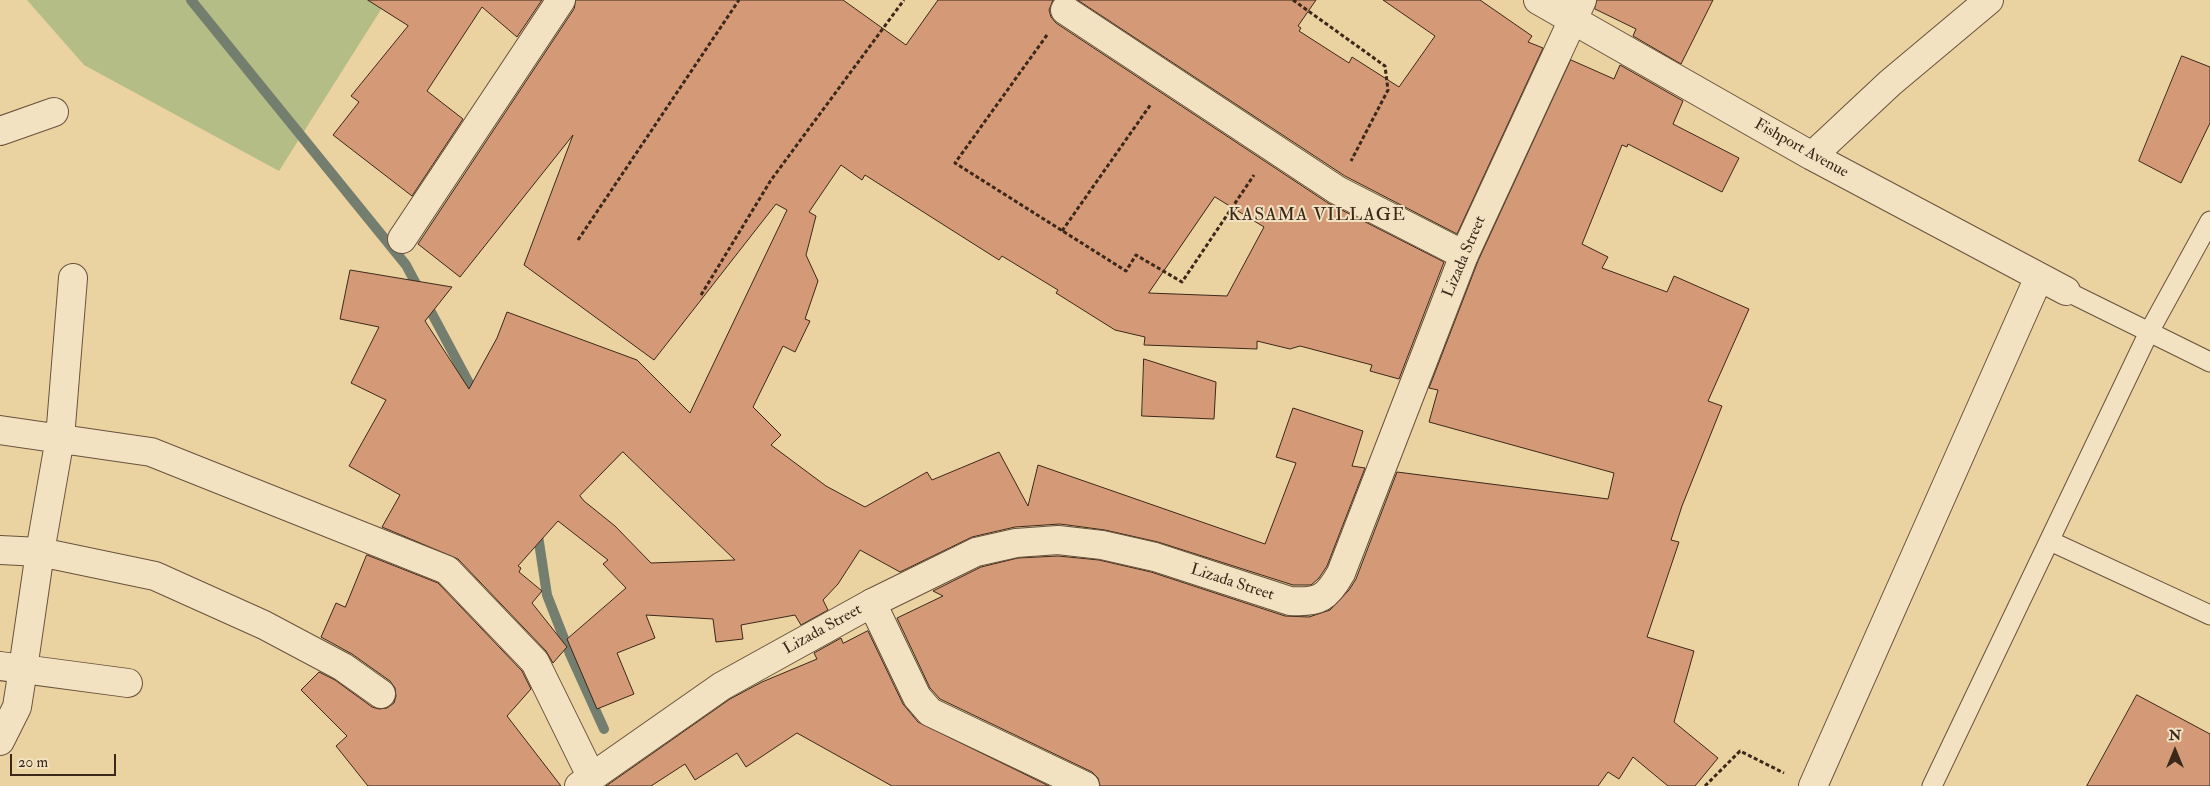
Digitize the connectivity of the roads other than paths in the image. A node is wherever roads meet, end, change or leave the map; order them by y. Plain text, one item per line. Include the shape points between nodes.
1 (561, 0) edge
2 (1538, 0) edge
3 (1988, 0) edge
4 (1065, 10) road end
5 (1578, 10) edge
6 (54, 112) dead end
7 (0, 131) edge
8 (1812, 156) junction
9 (2210, 221) edge
10 (402, 239) dead end
11 (1464, 255) junction
12 (2039, 277) junction
13 (73, 278) dead end
14 (2066, 291) joint
15 (2150, 332) junction
16 (2210, 362) edge
17 (0, 430) edge
18 (60, 438) junction
19 (2050, 541) junction
20 (0, 550) edge
21 (40, 552) junction
22 (872, 602) junction
23 (2210, 615) edge
24 (12, 668) edge
25 (128, 683) dead end
26 (381, 694) dead end
27 (0, 740) edge
28 (585, 781) edge
29 (1802, 782) edge
30 (1085, 786) edge
31 (1932, 786) edge

1 - 10 street
2 - 5 street, Fishport Avenue
3 - 8 street via 1890,83
4 - 11 street via 1336,190
5 - 8 street, Fishport Avenue
5 - 11 street, Lizada Street
6 - 7 street
8 - 12 street, Fishport Avenue
9 - 15 lane
11 - 22 street, Lizada Street via 1341,573 1322,598 1290,601 1155,557 1102,545 1058,540 1016,543 976,552
12 - 14 street, Fishport Avenue
12 - 29 street
13 - 18 street
14 - 15 lane
15 - 16 lane
15 - 19 lane
17 - 18 street
18 - 21 street
18 - 28 street via 151,452 447,570 535,662
19 - 23 lane
19 - 31 lane
20 - 21 street
21 - 24 street
21 - 26 street via 155,576 264,625 343,667
22 - 28 street, Lizada Street via 722,686
22 - 30 street via 917,697 930,712
24 - 25 street
24 - 27 street via 17,708

